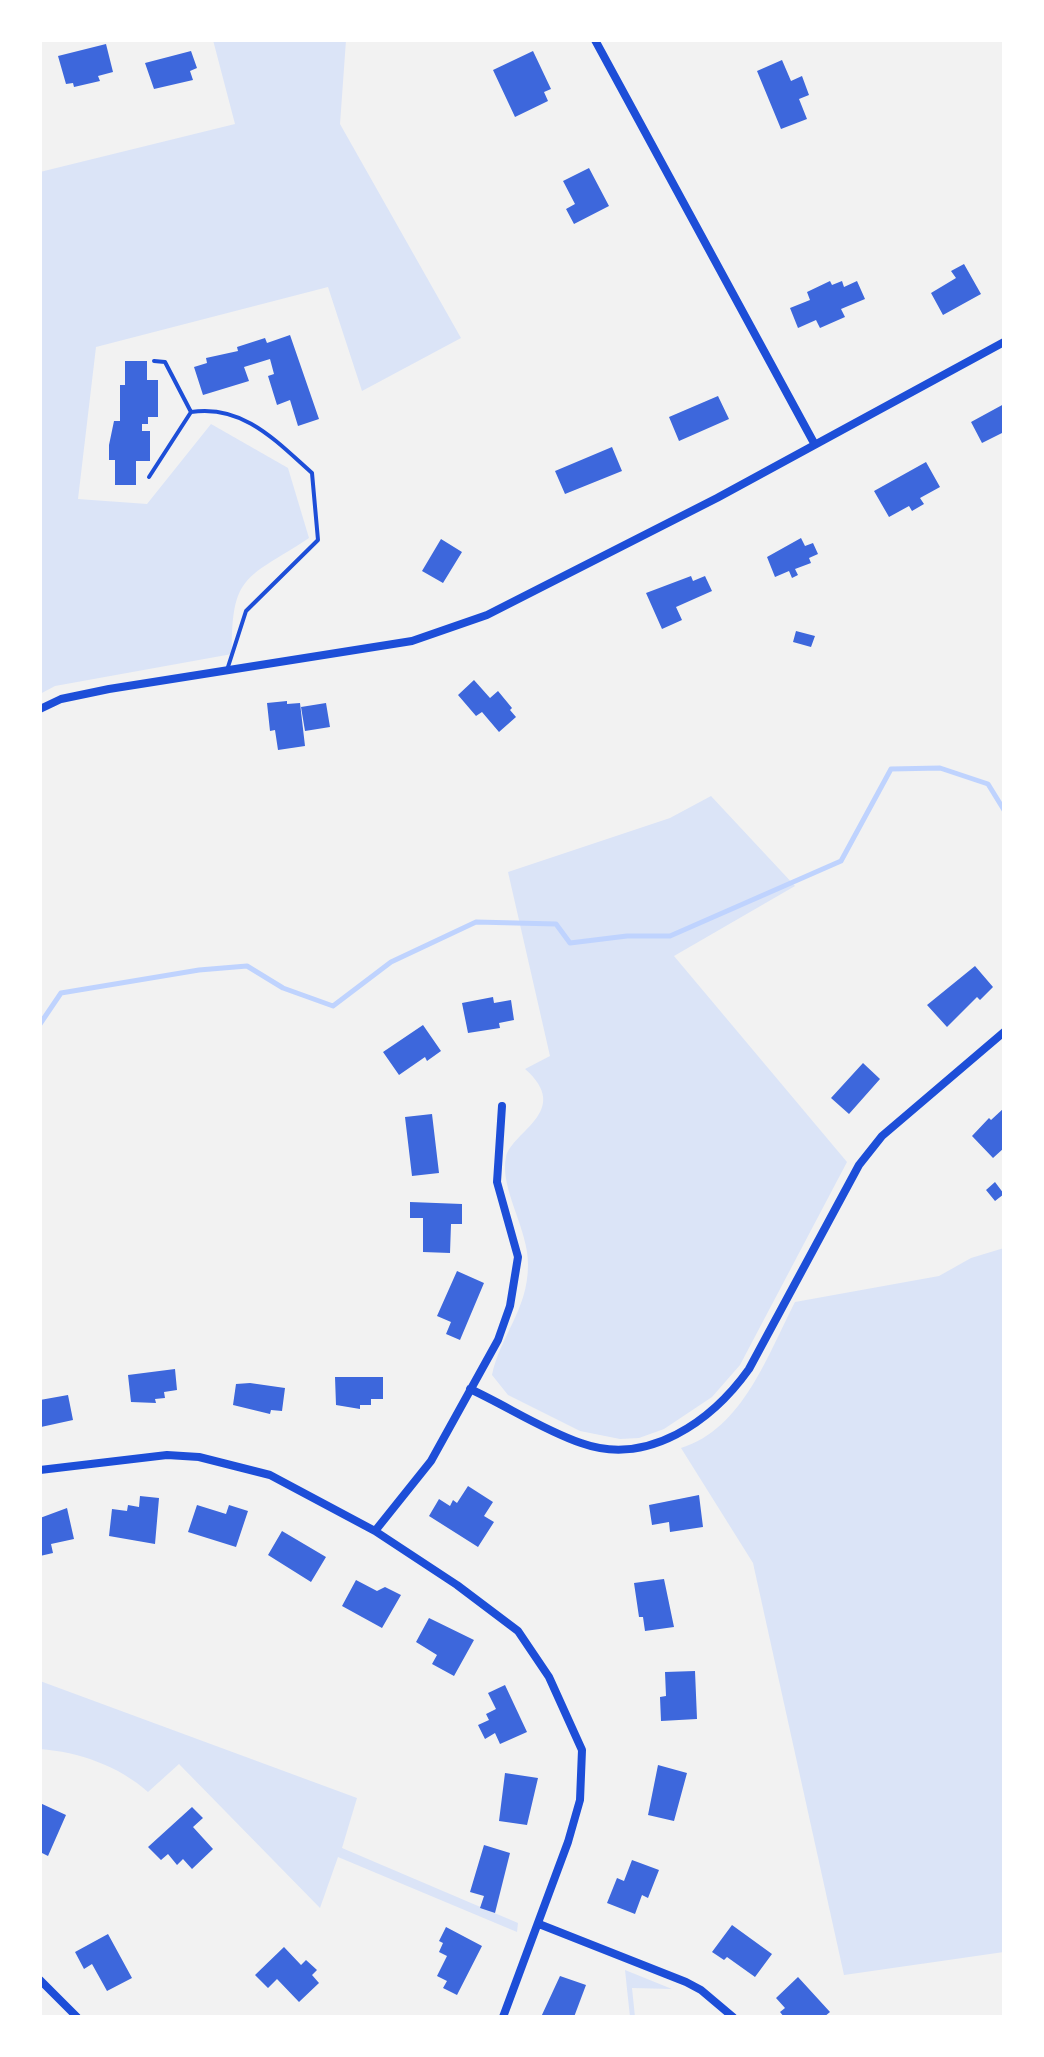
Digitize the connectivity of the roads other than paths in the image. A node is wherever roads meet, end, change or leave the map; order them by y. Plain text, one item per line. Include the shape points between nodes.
1 (595, 40) edge
2 (1004, 342) edge
3 (154, 361) dead end
4 (191, 412) junction
5 (814, 443) junction
6 (149, 477) dead end
7 (226, 673) junction
8 (40, 709) edge
9 (1004, 1032) edge
10 (502, 1106) dead end
11 (470, 1389) junction
12 (40, 1470) edge
13 (375, 1531) junction
14 (539, 1924) junction
15 (40, 1980) edge
16 (77, 2017) edge
17 (503, 2017) edge
18 (733, 2017) edge

1 - 5 street
2 - 5 street
3 - 4 lane via 165,362
4 - 6 lane
4 - 7 lane via 214,408 237,414 312,473 318,540 246,611
5 - 7 street via 487,615 412,641
7 - 8 street via 78,695
9 - 11 street via 882,1136 859,1165 749,1369 733,1392 687,1430 638,1448 583,1444
10 - 11 street via 497,1182 518,1257 516,1283 498,1340
11 - 13 street via 431,1461
12 - 13 street via 144,1455 199,1457 270,1475
13 - 14 street via 518,1631 538,1656 575,1729 582,1750 580,1800
14 - 17 street
14 - 18 street via 686,1982
15 - 16 street

